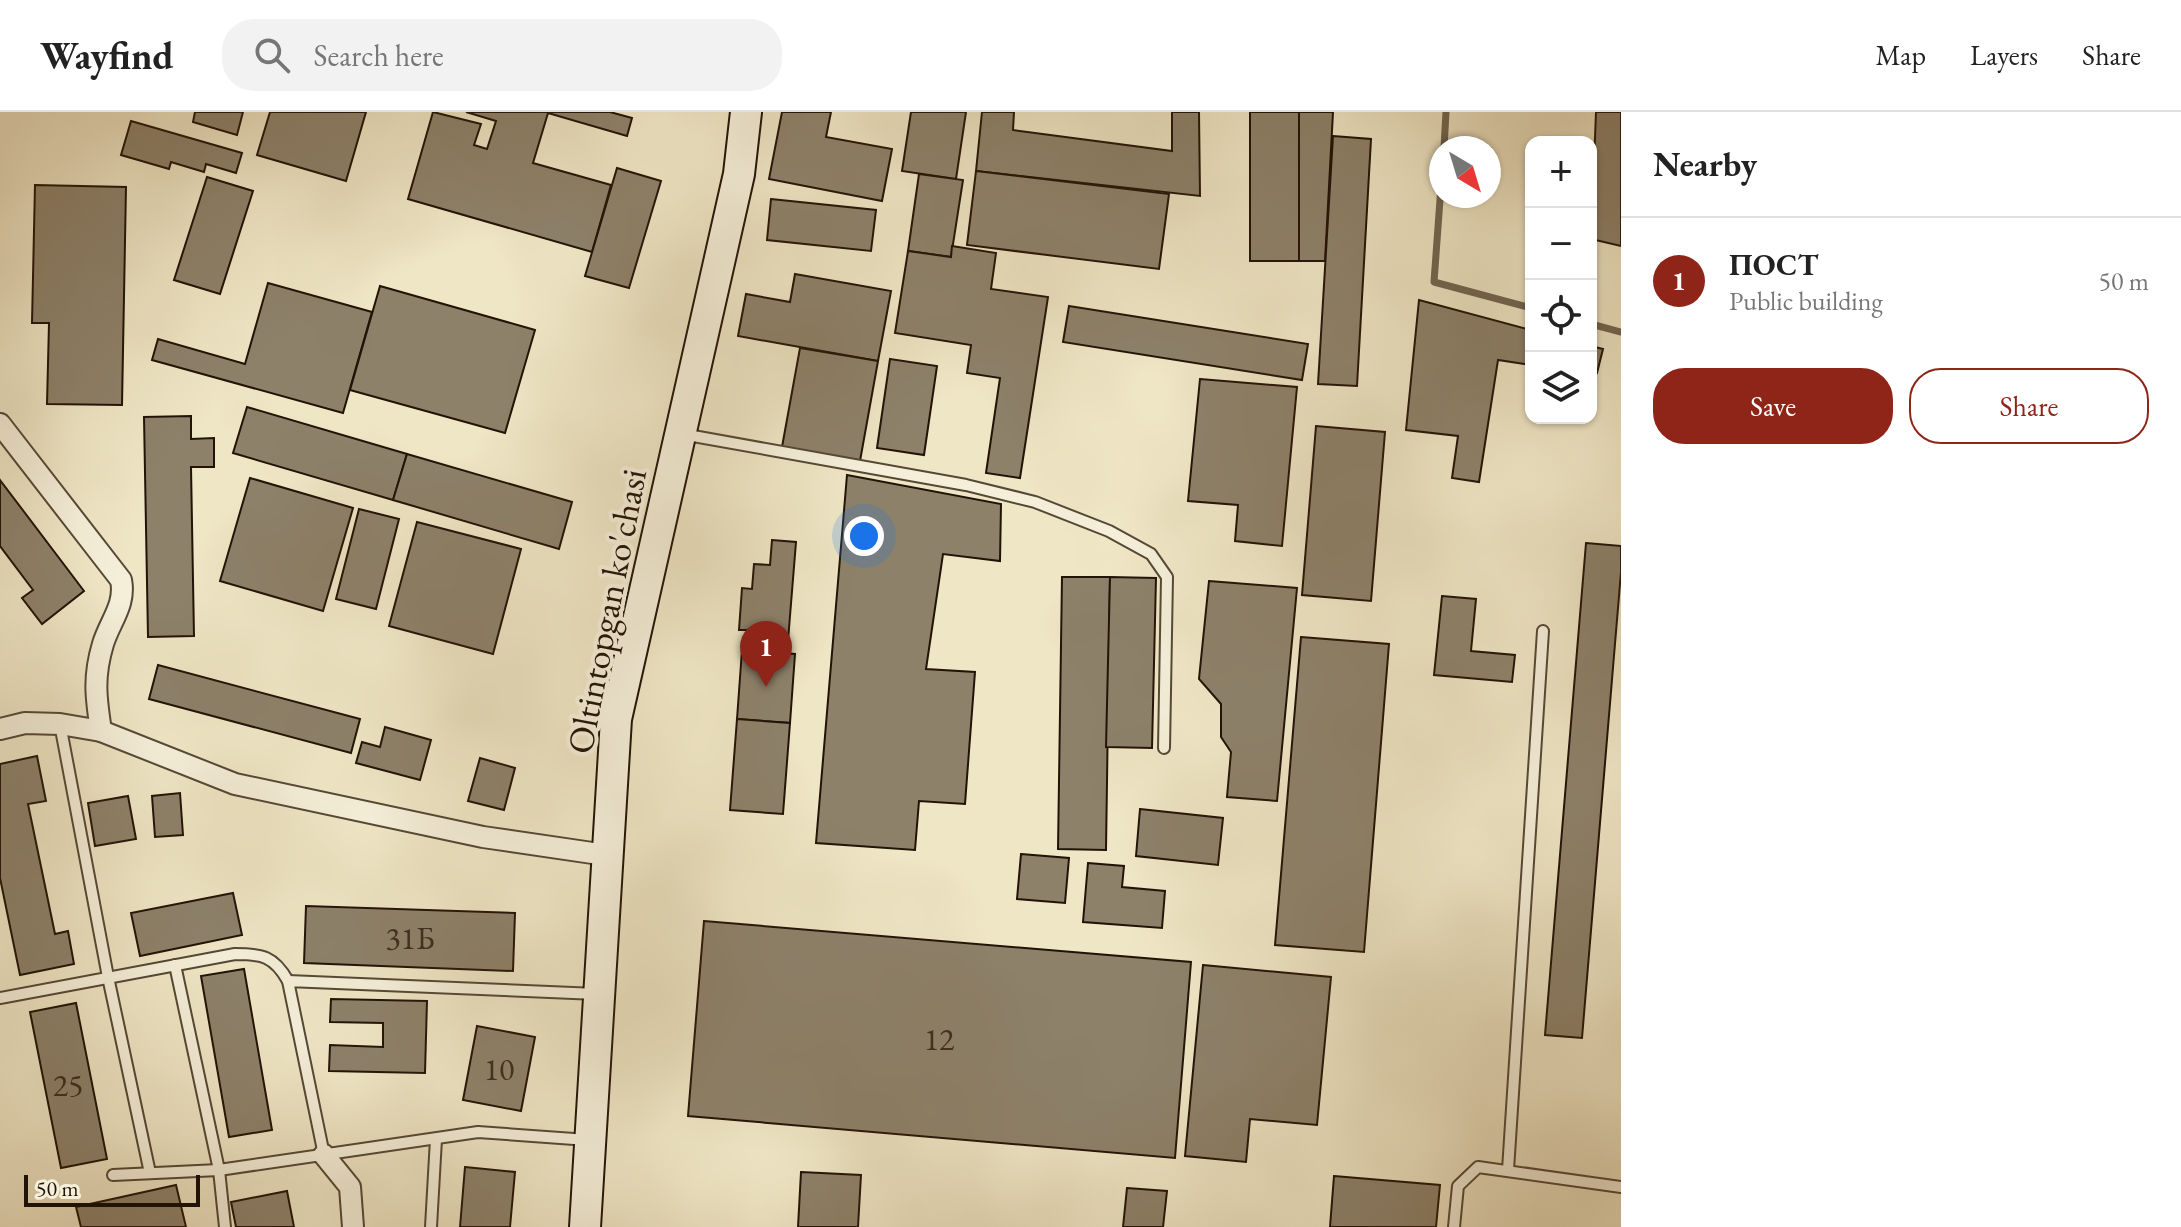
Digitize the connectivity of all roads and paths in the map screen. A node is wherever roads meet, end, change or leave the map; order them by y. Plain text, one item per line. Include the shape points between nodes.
1 (746, 112) edge
2 (0, 424) edge
3 (680, 433) junction
4 (1543, 631) dead end
5 (60, 724) junction
6 (0, 729) edge
7 (101, 731) junction
8 (1164, 748) dead end
9 (606, 855) junction
10 (175, 965) junction
11 (108, 977) junction
12 (288, 981) junction
13 (599, 994) junction
14 (0, 998) edge
15 (436, 1139) junction
16 (592, 1140) junction
17 (324, 1155) junction
18 (219, 1170) junction
19 (1508, 1170) junction
20 (150, 1173) junction
21 (113, 1175) dead end
22 (1621, 1187) edge
23 (225, 1227) edge
24 (353, 1227) edge
25 (431, 1227) edge
26 (585, 1227) edge
27 (1454, 1227) edge

1 - 3 street, Oltintopgan ko'chasi via 739,174
2 - 7 street via 121,580 124,593 103,643 95,688
3 - 8 lane via 1022,498 1109,531 1151,554 1167,577
3 - 9 street, Oltintopgan ko'chasi via 616,719
4 - 19 lane
5 - 6 street
5 - 7 street
5 - 11 lane
7 - 9 street via 235,784 483,837
9 - 13 street, Oltintopgan ko'chasi
10 - 11 lane
10 - 12 lane via 258,954 279,964
10 - 18 lane
11 - 14 lane
11 - 20 lane
12 - 13 lane
12 - 17 lane
13 - 16 street, Oltintopgan ko'chasi
15 - 16 lane via 478,1132
15 - 17 lane
15 - 25 lane
16 - 26 street, Oltintopgan ko'chasi
17 - 18 lane
17 - 24 street via 350,1187
18 - 20 lane
18 - 23 lane
19 - 22 lane
19 - 27 lane via 1478,1167 1458,1186
20 - 21 lane

